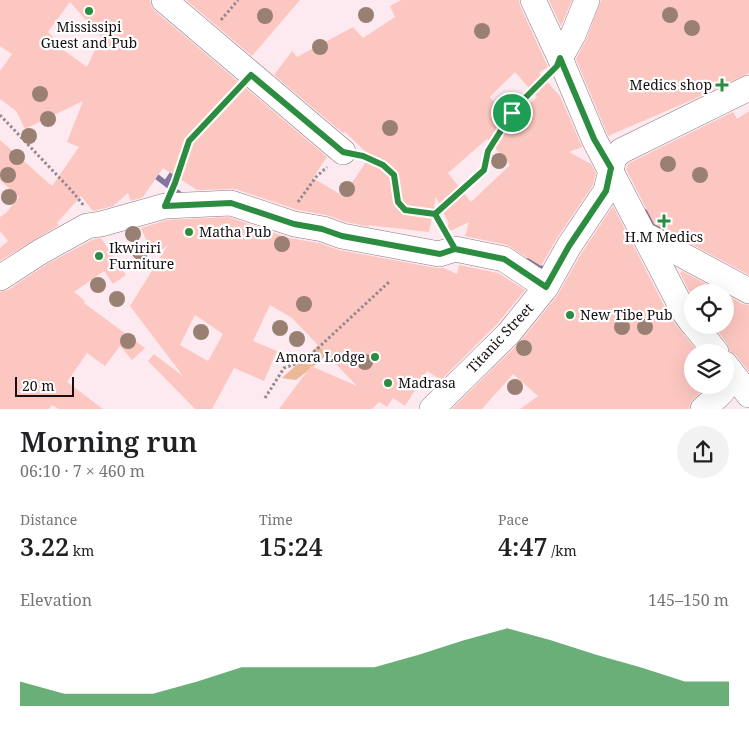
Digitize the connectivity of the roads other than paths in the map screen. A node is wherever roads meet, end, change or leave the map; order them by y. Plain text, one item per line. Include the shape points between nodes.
1 (164, 0) edge
2 (533, 0) edge
3 (587, 0) edge
4 (560, 58) junction
5 (749, 88) edge
6 (343, 152) road end
7 (611, 168) junction
8 (645, 236) junction
9 (0, 278) edge
10 (546, 287) junction
11 (749, 291) edge
12 (684, 312) edge
13 (701, 334) edge
14 (709, 344) edge
15 (734, 376) edge
16 (719, 394) edge
17 (749, 395) edge
18 (432, 409) edge
19 (702, 409) edge

1 - 6 street
2 - 4 street
3 - 4 street
4 - 7 street via 594,139
5 - 7 street via 621,151
7 - 8 street
7 - 10 street, Titanic Street via 606,191
8 - 11 street
8 - 12 street
9 - 10 street via 87,226 165,206 231,203 342,236 424,252 440,254 455,249 504,259
10 - 18 street, Titanic Street via 509,334
13 - 14 street
15 - 17 street
16 - 19 street

